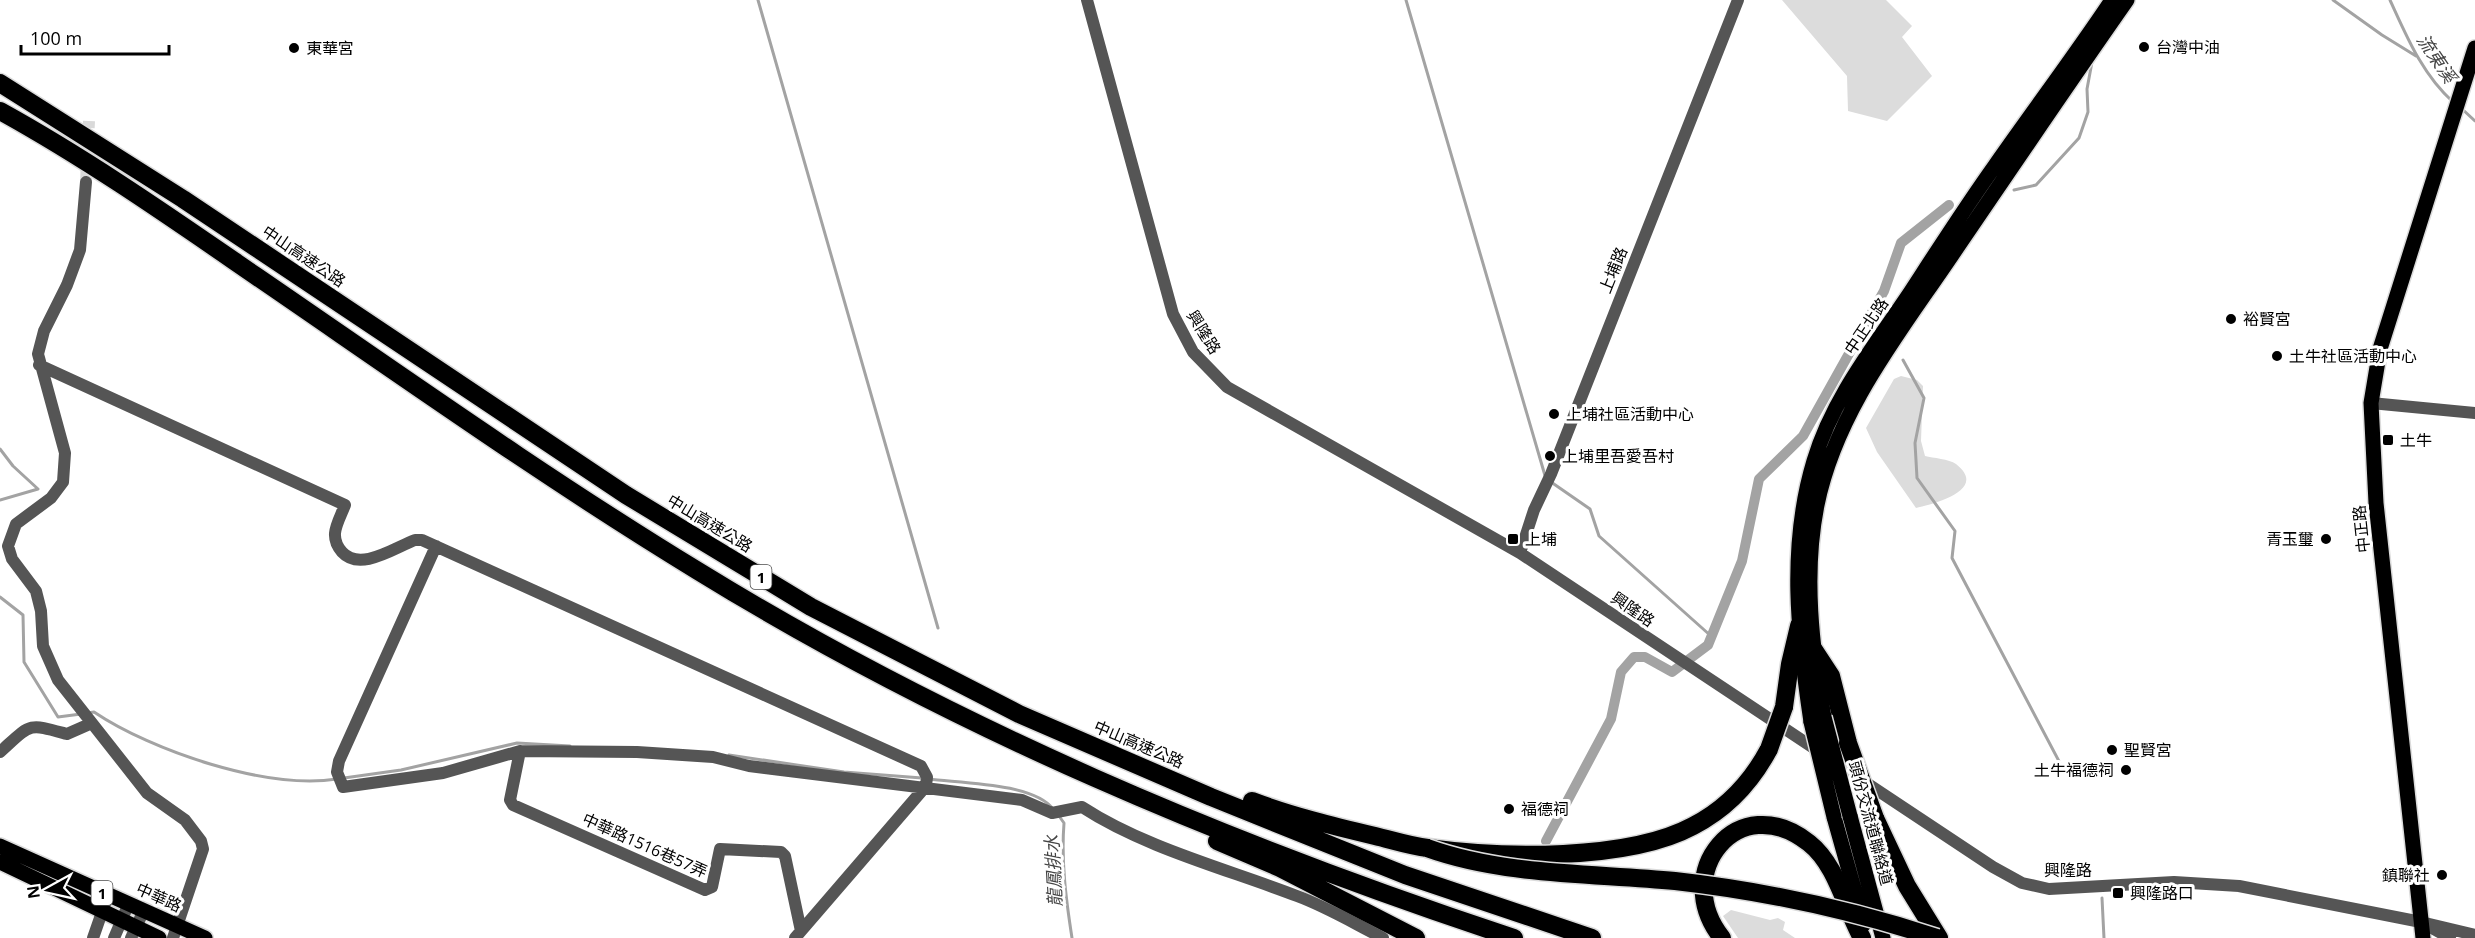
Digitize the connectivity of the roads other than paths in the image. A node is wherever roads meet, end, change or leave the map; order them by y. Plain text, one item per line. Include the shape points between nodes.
1 (1087, 0) edge
2 (1738, 0) edge
3 (2112, 0) edge
4 (2127, 0) edge
5 (2475, 48) edge
6 (0, 83) edge
7 (0, 111) edge
8 (86, 182) tunnel mouth
9 (39, 365) junction
10 (2371, 403) junction
11 (2475, 413) edge
12 (435, 546) junction
13 (1520, 553) junction
14 (1799, 626) junction
15 (1812, 646) junction
16 (1817, 720) junction
17 (90, 721) junction
18 (520, 751) junction
19 (0, 752) edge
20 (1178, 782) junction
21 (926, 786) junction
22 (1153, 805) junction
23 (0, 846) edge
24 (1427, 848) junction
25 (0, 862) edge
26 (108, 895) junction
27 (129, 903) junction
28 (144, 910) junction
29 (102, 912) junction
30 (1371, 915) junction
31 (2421, 922) junction
32 (129, 929) edge
33 (175, 932) edge
34 (2475, 935) edge
35 (802, 936) edge
36 (93, 938) edge
37 (114, 938) edge
38 (159, 938) edge
39 (205, 938) edge
40 (1383, 938) edge
41 (1410, 938) edge
42 (1416, 938) edge
43 (1514, 938) edge
44 (1592, 938) edge
45 (1722, 938) edge
46 (1862, 938) edge
47 (1868, 938) edge
48 (1883, 938) edge
49 (1938, 938) edge
50 (2423, 938) edge
51 (2450, 938) edge

1 - 13 street, 興隆路 via 1173,314 1193,352 1227,387
2 - 13 street, 上埔路
3 - 14 main road, 中正北路 via 1985,181 1837,406 1814,460 1802,514 1797,582
4 - 15 main road, 中正北路 via 1886,353 1849,414 1817,505 1811,567
5 - 10 main road, 中正路 via 2380,349
6 - 20 highway, 中山高速公路 / 1 via 183,199 626,495 735,562 965,688
7 - 22 highway, 1 via 178,223 697,571 922,697
8 - 9 street via 80,250 40,342
9 - 12 street via 345,505 333,535 334,543 349,560 360,562 415,540
9 - 17 street via 66,467 63,482 51,498 16,524 8,546 12,559 36,591 43,646 49,661 58,680
10 - 11 street
10 - 31 main road, 中正路 via 2376,503
12 - 18 street via 339,761 339,779 343,787 443,773
12 - 21 street via 921,766 927,777
13 - 31 street, 興隆路 via 2022,883 2049,889 2174,882 2239,886
14 - 16 main road, 中正北路
14 - 24 highway, bridge via 1784,707 1769,749 1753,776 1729,801 1695,826 1641,844 1581,852 1522,854
15 - 16 main road, 中正北路
15 - 49 highway, bridge via 1831,676 1848,742 1875,818 1907,886
16 - 47 main road, 頭份交流道聯絡道, bridge via 1834,817
16 - 48 main road, 頭份交流道聯絡道, bridge via 1850,816
17 - 19 street via 67,734 40,726 25,730
17 - 33 street via 147,793 184,820 201,841 203,849
18 - 21 street via 713,757 759,768
18 - 35 street, 中華路1516巷57弄 via 510,800 513,805 705,890 712,887 720,849 781,852
20 - 24 highway via 1197,781 1323,823
20 - 44 highway, 中山高速公路 / 1 via 1405,875
21 - 35 street
21 - 40 street via 1022,800 1052,813 1082,807 1101,819 1224,871 1298,896
22 - 30 highway via 1207,837 1280,868
22 - 43 highway, 1 via 1429,910
23 - 26 main road, 中華路 / 1
24 - 49 highway, bridge via 1450,856 1517,867 1675,881 1792,899 1876,918
25 - 29 main road, 1
26 - 27 main road, 中華路 / 1
26 - 29 street
27 - 28 main road, 中華路 / 1
27 - 32 street
28 - 32 street
28 - 33 main road, 中華路 / 1
29 - 32 main road, 1
29 - 36 street
30 - 41 highway
30 - 42 highway
31 - 34 street, 興隆路
31 - 50 main road, 中正路
31 - 51 street
32 - 37 street
32 - 38 main road, 1
33 - 39 main road, 中華路 / 1
45 - 46 highway via 1707,910 1705,868 1716,848 1732,832 1764,825 1788,830 1810,844 1835,878

